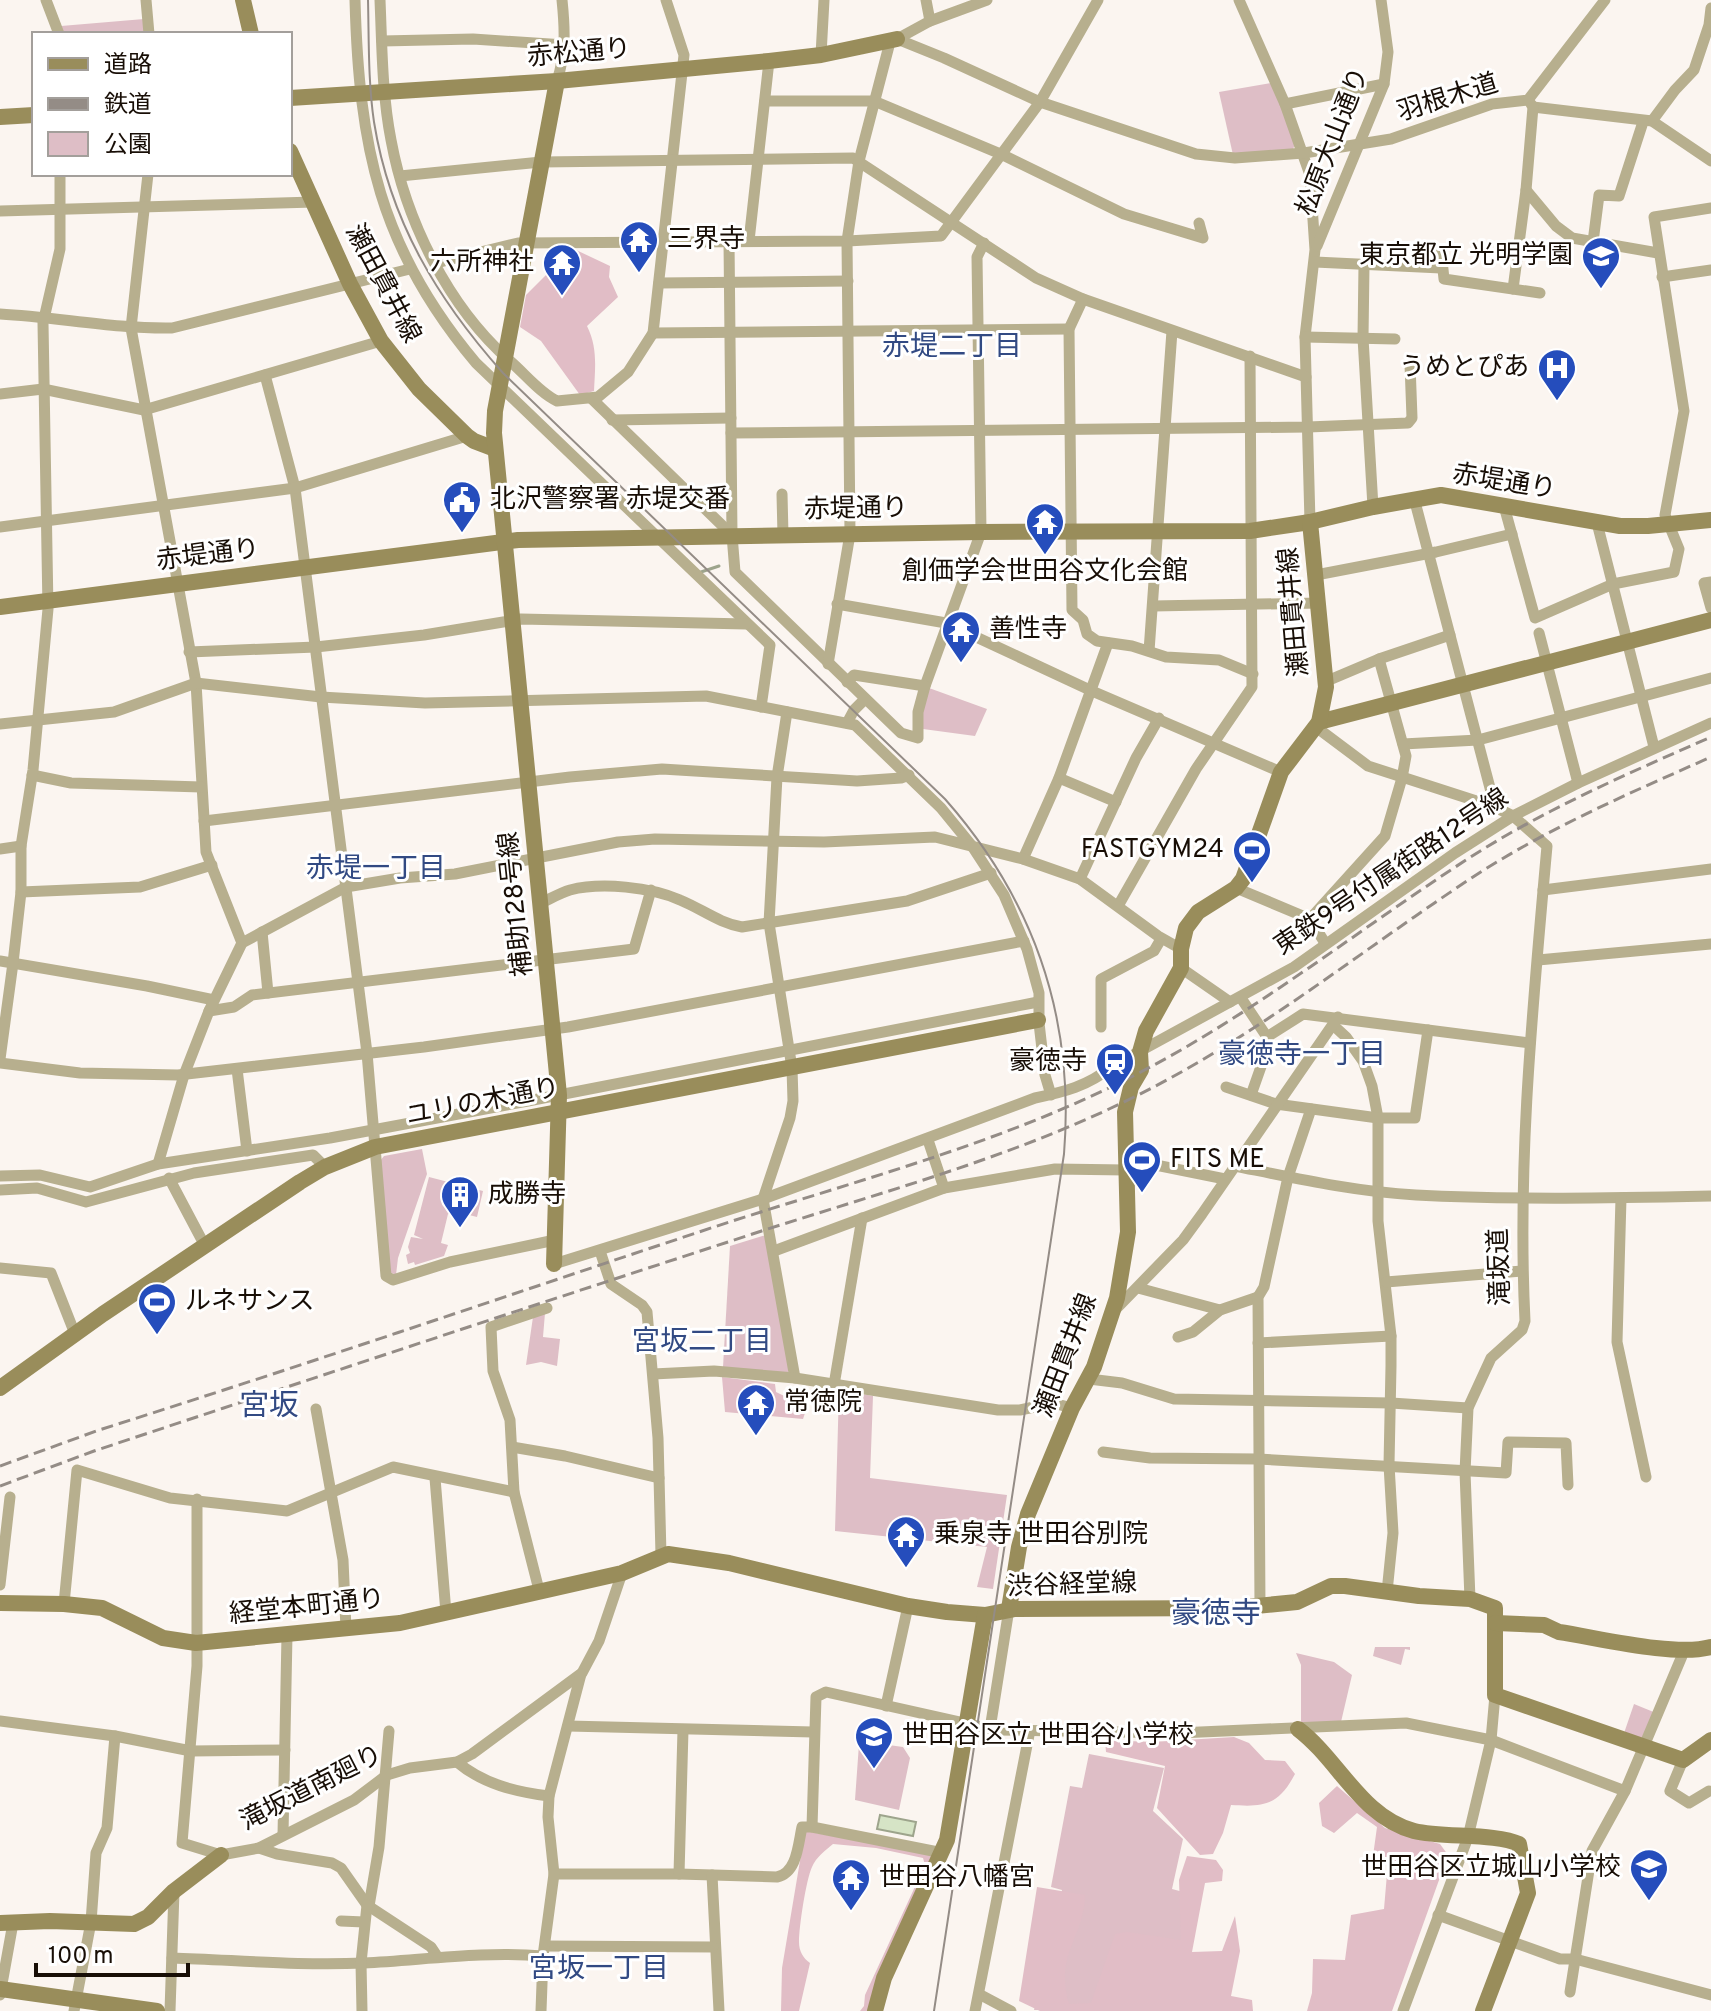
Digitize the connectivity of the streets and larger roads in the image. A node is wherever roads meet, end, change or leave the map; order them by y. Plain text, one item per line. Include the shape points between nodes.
1 (46, 0) edge
2 (146, 0) edge
3 (243, 0) edge
4 (257, 0) edge
5 (355, 0) edge
6 (380, 0) edge
7 (562, 0) edge
8 (666, 0) edge
9 (824, 0) edge
10 (926, 0) edge
11 (987, 0) edge
12 (1098, 0) edge
13 (1239, 0) edge
14 (1381, 0) edge
15 (1605, 0) edge
16 (1711, 8) edge
17 (930, 21) junction
18 (1710, 26) edge
19 (58, 32) edge
20 (149, 32) edge
21 (251, 32) edge
22 (382, 41) junction
23 (893, 41) junction
24 (565, 45) junction
25 (821, 55) junction
26 (769, 61) junction
27 (683, 68) junction
28 (557, 81) junction
29 (1384, 84) junction
30 (385, 92) junction
31 (359, 94) junction
32 (292, 98) edge
33 (765, 101) junction
34 (874, 101) junction
35 (1040, 102) junction
36 (1285, 104) junction
37 (1530, 104) junction
38 (32, 115) edge
39 (0, 117) edge
40 (1647, 122) junction
41 (1360, 144) junction
42 (1304, 153) junction
43 (292, 155) edge
44 (1003, 155) junction
45 (672, 160) junction
46 (757, 160) junction
47 (859, 161) junction
48 (1711, 161) edge
49 (541, 162) junction
50 (60, 176) edge
51 (148, 176) edge
52 (400, 176) junction
53 (1526, 190) junction
54 (314, 202) junction
55 (144, 207) junction
56 (1711, 208) edge
57 (60, 210) junction
58 (0, 211) edge
59 (951, 222) junction
60 (1199, 223) dead end
61 (729, 241) junction
62 (749, 241) junction
63 (847, 241) junction
64 (663, 242) junction
65 (1593, 242) junction
66 (525, 243) junction
67 (984, 243) junction
68 (1441, 250) dead end
69 (1658, 253) junction
70 (1315, 256) junction
71 (436, 263) junction
72 (1364, 265) junction
73 (1441, 268) junction
74 (410, 269) junction
75 (1711, 270) edge
76 (1662, 277) junction
77 (848, 281) junction
78 (659, 283) junction
79 (730, 283) junction
80 (350, 284) junction
81 (1513, 289) junction
82 (1540, 293) dead end
83 (1083, 299) junction
84 (0, 314) edge
85 (45, 317) junction
86 (131, 328) junction
87 (1069, 329) junction
88 (978, 330) junction
89 (1172, 331) junction
90 (848, 332) junction
91 (653, 333) junction
92 (730, 333) junction
93 (1305, 337) junction
94 (1363, 338) junction
95 (1395, 339) dead end
96 (381, 341) junction
97 (1250, 356) junction
98 (505, 357) junction
99 (1410, 364) dead end
100 (265, 375) junction
101 (1306, 377) junction
102 (500, 387) junction
103 (43, 389) junction
104 (0, 394) edge
105 (592, 399) junction
106 (144, 410) junction
107 (731, 418) junction
108 (612, 420) junction
109 (1368, 424) junction
110 (1308, 427) junction
111 (1251, 428) junction
112 (1165, 429) junction
113 (980, 430) junction
114 (1070, 430) junction
115 (850, 432) junction
116 (731, 433) junction
117 (467, 436) junction
118 (495, 449) junction
119 (295, 488) junction
120 (782, 494) dead end
121 (1414, 498) junction
122 (162, 506) junction
123 (1504, 506) junction
124 (1373, 507) junction
125 (1711, 520) edge
126 (46, 521) junction
127 (1310, 522) junction
128 (1597, 523) junction
129 (1668, 525) junction
130 (0, 527) edge
131 (1070, 531) junction
132 (1250, 531) junction
133 (981, 532) junction
134 (1157, 532) junction
135 (850, 534) junction
136 (1512, 534) junction
137 (732, 535) junction
138 (783, 535) junction
139 (656, 537) junction
140 (504, 541) junction
141 (1429, 553) junction
142 (305, 568) junction
143 (1316, 575) junction
144 (1711, 582) edge
145 (177, 584) junction
146 (1613, 584) junction
147 (47, 601) junction
148 (1319, 603) junction
149 (837, 604) junction
150 (1252, 605) junction
151 (1153, 606) junction
152 (0, 607) edge
153 (1711, 608) edge
154 (1711, 620) edge
155 (512, 621) junction
156 (946, 623) junction
157 (746, 624) junction
158 (1539, 633) dead end
159 (1450, 635) junction
160 (1627, 642) junction
161 (1108, 643) junction
162 (316, 647) junction
163 (1149, 651) junction
164 (189, 652) junction
165 (1379, 659) junction
166 (1547, 663) junction
167 (828, 664) junction
168 (1253, 674) junction
169 (1711, 678) edge
170 (1327, 681) junction
171 (847, 682) junction
172 (196, 683) junction
173 (1463, 685) junction
174 (925, 686) junction
175 (1092, 691) junction
176 (321, 697) junction
177 (1642, 697) junction
178 (865, 699) junction
179 (522, 701) junction
180 (1392, 703) junction
181 (761, 707) junction
182 (787, 712) junction
183 (1159, 718) junction
184 (1561, 718) junction
185 (37, 719) junction
186 (847, 723) junction
187 (1711, 723) edge
188 (0, 724) edge
189 (1317, 725) junction
190 (1478, 740) junction
191 (1213, 744) junction
192 (1403, 744) junction
193 (1654, 747) junction
194 (1281, 772) junction
195 (32, 775) junction
196 (909, 775) junction
197 (777, 777) junction
198 (1059, 778) junction
199 (1402, 778) junction
200 (1578, 783) junction
201 (530, 784) junction
202 (201, 787) junction
203 (1116, 802) junction
204 (335, 806) junction
205 (1495, 807) junction
206 (1513, 816) junction
207 (204, 821) junction
208 (773, 841) junction
209 (21, 846) junction
210 (972, 846) junction
211 (0, 849) edge
212 (536, 858) junction
213 (1023, 859) junction
214 (212, 865) junction
215 (1711, 869) edge
216 (991, 873) junction
217 (1080, 879) junction
218 (346, 887) junction
219 (1236, 888) junction
220 (651, 890) junction
221 (1543, 890) junction
222 (21, 892) junction
223 (541, 903) junction
224 (1118, 906) junction
225 (1310, 919) junction
226 (769, 923) junction
227 (262, 932) junction
228 (1161, 939) junction
229 (1024, 941) junction
230 (242, 943) junction
231 (1325, 943) junction
232 (1711, 944) edge
233 (1181, 949) junction
234 (546, 958) junction
235 (1538, 960) junction
236 (0, 961) edge
237 (13, 963) junction
238 (1181, 968) junction
239 (358, 982) junction
240 (778, 986) junction
241 (268, 993) junction
242 (1235, 1000) junction
243 (1038, 1002) junction
244 (212, 1006) junction
245 (1038, 1020) junction
246 (1335, 1021) junction
247 (1101, 1027) dead end
248 (553, 1029) junction
249 (1428, 1030) junction
250 (1267, 1037) junction
251 (1530, 1043) junction
252 (789, 1050) junction
253 (1140, 1052) junction
254 (367, 1053) junction
255 (0, 1061) edge
256 (792, 1068) junction
257 (237, 1069) junction
258 (184, 1075) junction
259 (1226, 1087) dead end
260 (559, 1095) junction
261 (1051, 1095) junction
262 (1251, 1095) junction
263 (1276, 1104) junction
264 (1311, 1109) junction
265 (560, 1113) junction
266 (1378, 1118) junction
267 (373, 1130) junction
268 (928, 1140) junction
269 (375, 1147) junction
270 (247, 1151) junction
271 (158, 1164) junction
272 (1126, 1164) junction
273 (1235, 1166) junction
274 (325, 1167) junction
275 (0, 1176) edge
276 (1288, 1177) junction
277 (169, 1178) junction
278 (1225, 1179) junction
279 (944, 1188) junction
280 (0, 1190) edge
281 (1379, 1191) junction
282 (1711, 1196) edge
283 (1621, 1198) junction
284 (763, 1199) junction
285 (1522, 1199) junction
286 (862, 1218) junction
287 (555, 1240) junction
288 (205, 1246) junction
289 (600, 1251) junction
290 (774, 1251) junction
291 (554, 1264) joint
292 (0, 1268) edge
293 (1522, 1271) junction
294 (1386, 1282) junction
295 (1138, 1288) junction
296 (1258, 1297) junction
297 (547, 1308) dead end
298 (1220, 1310) junction
299 (1113, 1312) junction
300 (75, 1334) junction
301 (1391, 1336) junction
302 (1178, 1337) dead end
303 (1258, 1343) junction
304 (653, 1374) junction
305 (795, 1378) junction
306 (1089, 1379) junction
307 (834, 1385) junction
308 (0, 1388) edge
309 (1258, 1399) junction
310 (1391, 1403) junction
311 (1072, 1408) junction
312 (1468, 1408) junction
313 (316, 1409) dead end
314 (512, 1447) junction
315 (1103, 1452) dead end
316 (1258, 1459) junction
317 (1389, 1465) junction
318 (1465, 1472) junction
319 (1646, 1477) dead end
320 (435, 1478) junction
321 (659, 1478) junction
322 (1568, 1485) dead end
323 (514, 1492) junction
324 (331, 1493) junction
325 (10, 1497) dead end
326 (197, 1499) junction
327 (661, 1555) junction
328 (622, 1573) junction
329 (0, 1585) edge
330 (539, 1590) junction
331 (1387, 1592) junction
332 (1470, 1599) junction
333 (0, 1603) edge
334 (64, 1604) junction
335 (908, 1606) junction
336 (1260, 1606) junction
337 (1009, 1609) junction
338 (446, 1613) junction
339 (985, 1615) junction
340 (1496, 1623) junction
341 (1544, 1625) junction
342 (346, 1629) junction
343 (287, 1635) junction
344 (196, 1643) junction
345 (1706, 1649) edge
346 (1682, 1656) junction
347 (582, 1673) junction
348 (1495, 1695) junction
349 (884, 1706) junction
350 (0, 1721) edge
351 (966, 1723) junction
352 (568, 1726) junction
353 (990, 1729) junction
354 (1298, 1729) junction
355 (683, 1730) junction
356 (1030, 1730) junction
357 (389, 1731) dead end
358 (813, 1732) junction
359 (115, 1736) junction
360 (1491, 1740) junction
361 (1711, 1740) edge
362 (1643, 1748) junction
363 (285, 1750) junction
364 (191, 1751) junction
365 (1683, 1760) junction
366 (457, 1762) junction
367 (387, 1775) junction
368 (1625, 1791) junction
369 (1709, 1791) edge
370 (549, 1796) junction
371 (812, 1827) junction
372 (283, 1835) junction
373 (1468, 1837) junction
374 (259, 1848) junction
375 (943, 1853) junction
376 (221, 1855) junction
377 (554, 1874) junction
378 (679, 1874) junction
379 (712, 1875) junction
380 (174, 1891) junction
381 (368, 1906) junction
382 (1438, 1915) junction
383 (341, 1921) dead end
384 (91, 1922) junction
385 (364, 1922) junction
386 (7, 1923) edge
387 (1508, 1942) junction
388 (713, 1947) junction
389 (544, 1951) junction
390 (437, 1956) junction
391 (172, 1958) junction
392 (1575, 1959) junction
393 (361, 1963) junction
394 (0, 1991) edge
395 (1570, 1992) dead end
396 (979, 1994) junction
397 (1711, 1995) edge
398 (75, 2006) edge
399 (157, 2011) edge
400 (170, 2011) edge
401 (362, 2011) edge
402 (541, 2011) edge
403 (719, 2011) edge
404 (875, 2011) edge
405 (975, 2011) edge
406 (1011, 2011) edge
407 (1403, 2011) edge
408 (1483, 2011) edge

1 - 19 street
2 - 20 street
3 - 4 street
3 - 21 street
5 - 31 street
6 - 22 street
7 - 24 street
8 - 27 street via 684,55
9 - 25 street
10 - 17 street
11 - 17 street
12 - 35 street
13 - 36 street
14 - 29 street, 松原大山通り via 1388,52
15 - 37 street, 羽根木道
16 - 18 street
17 - 23 street
18 - 40 street via 1694,70
22 - 24 street
22 - 30 street
23 - 25 street, 赤松通り
23 - 34 street
23 - 35 street, 羽根木道
24 - 28 street
25 - 26 street, 赤松通り
26 - 27 street, 赤松通り
26 - 33 street
27 - 28 street, 赤松通り
27 - 45 street
28 - 30 street, 赤松通り
28 - 49 street
29 - 36 street
29 - 41 street, 松原大山通り
30 - 31 street, 赤松通り
30 - 52 street
31 - 32 street, 赤松通り
31 - 74 street via 379,191
33 - 34 street
33 - 46 street
34 - 44 street
34 - 47 street
35 - 42 street, 羽根木道 via 1196,154 1257,158
35 - 44 street
36 - 42 street
37 - 40 street
37 - 41 street, 羽根木道 via 1492,104 1391,139
37 - 53 street
38 - 39 street
40 - 48 street
40 - 65 street via 1619,196 1599,195
41 - 42 street, 羽根木道
41 - 70 street, 松原大山通り
42 - 70 street
43 - 54 street, 瀬田貫井線
44 - 59 street
44 - 60 street via 1124,214 1203,238
45 - 46 street
45 - 49 street
45 - 64 street
46 - 47 street
46 - 62 street
47 - 59 street
47 - 63 street
49 - 52 street
49 - 66 street
50 - 57 street
51 - 55 street
52 - 71 street
53 - 65 street via 1556,226 1572,238
53 - 81 street
54 - 55 street
54 - 80 street, 瀬田貫井線
55 - 57 street
55 - 86 street
56 - 69 street via 1654,217
57 - 58 street
57 - 85 street via 60,249
59 - 63 street via 941,236
59 - 67 street
61 - 62 street
61 - 64 street
61 - 79 street
62 - 63 street
63 - 77 street
64 - 66 street
64 - 78 street
65 - 69 street
66 - 71 street
66 - 98 street
67 - 83 street via 1036,278
67 - 88 street via 977,257
68 - 73 street
69 - 76 street
70 - 72 street
70 - 93 street
71 - 98 street via 462,307
72 - 73 street
72 - 94 street
73 - 81 street via 1444,279
74 - 80 street
74 - 102 street via 460,345
75 - 76 street
76 - 129 street via 1684,411 1665,515
77 - 79 street
77 - 90 street
78 - 79 street
78 - 91 street
79 - 92 street
80 - 86 street via 172,328
80 - 96 street, 瀬田貫井線
81 - 82 street
83 - 87 street
83 - 89 street
84 - 85 street
85 - 86 street
85 - 103 street
86 - 106 street
87 - 88 street
87 - 114 street
88 - 90 street
88 - 113 street
89 - 97 street
89 - 112 street
90 - 92 street
90 - 115 street
91 - 92 street
91 - 105 street via 628,372
92 - 107 street
93 - 94 street
93 - 101 street
94 - 95 street
94 - 109 street
96 - 100 street
96 - 117 street, 瀬田貫井線 via 419,389
97 - 101 street
97 - 111 street
98 - 102 street
98 - 105 street via 553,400
99 - 109 street via 1412,418 1408,423
100 - 106 street
100 - 119 street
101 - 110 street
102 - 118 street
102 - 139 street
103 - 104 street
103 - 106 street
103 - 126 street
105 - 108 street
106 - 122 street
107 - 108 street
107 - 116 street
108 - 137 street
109 - 110 street
109 - 124 street
110 - 111 street
110 - 127 street
111 - 112 street
111 - 132 street
112 - 114 street
112 - 134 street
113 - 114 street
113 - 115 street
113 - 133 street
114 - 131 street
115 - 116 street
115 - 135 street
116 - 137 street
117 - 118 street, 瀬田貫井線
117 - 119 street
118 - 140 street
119 - 122 street
119 - 142 street
120 - 138 street
121 - 123 street, 赤堤通り via 1452,495
121 - 124 street, 赤堤通り
121 - 141 street
122 - 126 street
122 - 145 street
123 - 128 street, 赤堤通り
123 - 136 street
124 - 127 street, 赤堤通り
125 - 129 street, 赤堤通り
126 - 130 street
126 - 147 street
127 - 132 street, 赤堤通り
127 - 143 street, 瀬田貫井線
128 - 129 street, 赤堤通り
128 - 146 street
129 - 146 street via 1679,549 1674,572
131 - 133 street, 赤堤通り
131 - 134 street, 赤堤通り
131 - 161 street via 1072,610 1083,620 1087,634
132 - 134 street, 赤堤通り
132 - 150 street
133 - 135 street, 赤堤通り
133 - 156 street
134 - 151 street
135 - 138 street, 赤堤通り
135 - 149 street
136 - 141 street
136 - 146 street via 1535,618
137 - 138 street, 赤堤通り
137 - 139 street, 赤堤通り
137 - 167 street via 735,572
139 - 140 street, 赤堤通り
139 - 157 street
140 - 142 street, 赤堤通り
140 - 155 street, 補助128号線
141 - 143 street
141 - 159 street
142 - 145 street, 赤堤通り
142 - 162 street
143 - 148 street, 瀬田貫井線
144 - 153 street via 1704,583
145 - 147 street, 赤堤通り
145 - 164 street
146 - 160 street
147 - 152 street, 赤堤通り
147 - 185 street
148 - 150 street
148 - 170 street, 瀬田貫井線
149 - 156 street
149 - 167 street
150 - 151 street
150 - 168 street
151 - 163 street
154 - 160 street
155 - 157 street
155 - 162 street
155 - 179 street, 補助128号線
156 - 174 street
156 - 175 street
157 - 181 street via 770,645
158 - 166 street
159 - 165 street
159 - 173 street
160 - 166 street
160 - 177 street
161 - 163 street
161 - 175 street
162 - 164 street
162 - 176 street
163 - 168 street via 1219,660
164 - 172 street
165 - 170 street
165 - 180 street
166 - 173 street
166 - 184 street
167 - 171 street
168 - 191 street via 1252,687
169 - 177 street
170 - 189 street, 瀬田貫井線
171 - 174 street via 854,675
171 - 178 street
172 - 176 street
172 - 185 street via 114,712
172 - 202 street
173 - 180 street
173 - 190 street
174 - 178 street via 918,738 901,733
175 - 183 street
175 - 198 street
176 - 179 street
176 - 204 street
177 - 184 street
177 - 193 street
178 - 186 street
179 - 181 street via 706,696
179 - 201 street, 補助128号線
180 - 189 street
180 - 192 street
181 - 182 street
182 - 186 street
182 - 197 street
183 - 191 street
183 - 203 street
184 - 190 street
184 - 200 street
185 - 188 street
185 - 195 street
186 - 196 street
187 - 193 street, 東鉄9号付属街路12号線
189 - 194 street, 瀬田貫井線
189 - 199 street via 1368,766
190 - 192 street
190 - 205 street
191 - 194 street
191 - 224 street
192 - 199 street
193 - 200 street, 東鉄9号付属街路12号線
194 - 219 street, 瀬田貫井線
195 - 202 street via 71,783
195 - 209 street
196 - 197 street via 857,781
196 - 210 street
197 - 201 street via 662,769
197 - 208 street
198 - 203 street
198 - 213 street
199 - 205 street
199 - 225 street via 1385,836
200 - 206 street, 東鉄9号付属街路12号線
201 - 204 street
201 - 212 street, 補助128号線
202 - 207 street
203 - 217 street
204 - 207 street
204 - 218 street
205 - 206 street
206 - 221 street via 1547,846
206 - 231 street, 東鉄9号付属街路12号線
207 - 214 street
208 - 210 street via 935,837
208 - 212 street via 655,839
208 - 226 street
209 - 211 street
209 - 222 street
210 - 213 street
210 - 216 street
212 - 218 street
212 - 223 street, 補助128号線
213 - 217 street
214 - 222 street via 140,887
214 - 230 street
215 - 221 street
216 - 226 street via 907,901
216 - 229 street
217 - 224 street
218 - 227 street
218 - 239 street
219 - 225 street
219 - 233 street via 1198,912 1186,928
220 - 223 street via 570,890
220 - 226 street via 726,924
220 - 234 street via 634,949
221 - 235 street
222 - 237 street
223 - 234 street, 補助128号線
224 - 228 street
225 - 231 street
226 - 240 street
227 - 230 street
227 - 241 street
228 - 233 street
228 - 247 street via 1154,951 1101,979
229 - 240 street
229 - 243 street
230 - 244 street
231 - 242 street, 東鉄9号付属街路12号線
232 - 235 street
233 - 238 street
234 - 239 street
234 - 248 street, 補助128号線
235 - 251 street
236 - 237 street
237 - 244 street via 147,986
237 - 255 street
238 - 242 street
238 - 253 street
239 - 241 street
239 - 254 street
240 - 248 street
240 - 252 street
241 - 244 street via 252,995 229,1009
242 - 250 street
242 - 253 street, 東鉄9号付属街路12号線
243 - 245 street
243 - 252 street
244 - 258 street
245 - 256 street, ユリの木通り
245 - 261 street
246 - 249 street
246 - 250 street via 1303,1014
246 - 263 street
246 - 266 street via 1363,1061
248 - 254 street
248 - 260 street, 補助128号線
249 - 251 street
249 - 266 street via 1415,1118
250 - 262 street via 1266,1057
251 - 285 street
252 - 256 street
252 - 260 street
253 - 261 street, 東鉄9号付属街路12号線 via 1097,1079
253 - 272 street, 瀬田貫井線 via 1141,1070 1125,1112
254 - 257 street
254 - 267 street
255 - 258 street via 80,1073
256 - 265 street, ユリの木通り
256 - 284 street via 790,1118
257 - 258 street
257 - 270 street
258 - 271 street
259 - 262 street
260 - 265 street, 補助128号線
260 - 267 street
261 - 268 street, 東鉄9号付属街路12号線
262 - 263 street
263 - 264 street
263 - 273 street
264 - 266 street
264 - 276 street
265 - 269 street, ユリの木通り
265 - 287 street, 補助128号線
266 - 281 street
267 - 269 street
267 - 270 street
268 - 279 street
268 - 284 street, 東鉄9号付属街路12号線
269 - 274 street, ユリの木通り
269 - 287 street via 386,1276 393,1280
270 - 271 street
271 - 275 street via 90,1187 40,1175
272 - 278 street
272 - 279 street via 1055,1169
272 - 299 street, 瀬田貫井線 via 1127,1242
273 - 276 street
273 - 278 street
274 - 277 street via 313,1155
274 - 288 street, ユリの木通り
276 - 281 street
276 - 296 street
277 - 280 street via 86,1202 37,1188
277 - 288 street
278 - 295 street via 1183,1240
279 - 286 street
281 - 285 street
281 - 294 street
282 - 283 street, 滝坂道
283 - 285 street, 滝坂道
283 - 319 street via 1617,1342
284 - 289 street, 東鉄9号付属街路12号線
284 - 290 street
285 - 293 street, 滝坂道
286 - 290 street
286 - 307 street
287 - 291 street, 補助128号線
288 - 300 street, ユリの木通り
289 - 291 street, 東鉄9号付属街路12号線
289 - 304 street via 611,1284 647,1312
290 - 305 street
292 - 300 street via 51,1273
293 - 294 street
293 - 312 street, 滝坂道 via 1522,1330 1491,1358
294 - 301 street
295 - 298 street
295 - 299 street
296 - 298 street
296 - 303 street
297 - 314 street via 491,1327 493,1371 510,1420
298 - 302 street
299 - 306 street, 瀬田貫井線
300 - 308 street, ユリの木通り
301 - 303 street
301 - 310 street
303 - 309 street
304 - 305 street via 714,1371
304 - 321 street
305 - 307 street
306 - 309 street via 1174,1399
306 - 311 street, 瀬田貫井線
307 - 311 street via 998,1410 1053,1403
309 - 310 street
309 - 316 street
310 - 312 street
310 - 317 street
311 - 337 street, 瀬田貫井線 via 1023,1532
312 - 318 street, 滝坂道
313 - 324 street
314 - 321 street
314 - 323 street
315 - 316 street
316 - 317 street
316 - 336 street
317 - 318 street
317 - 331 street via 1393,1533
318 - 322 street via 1506,1473 1508,1442 1566,1443
318 - 332 street, 滝坂道
320 - 323 street
320 - 324 street via 393,1467
320 - 338 street
321 - 327 street
323 - 330 street
324 - 326 street via 287,1511
324 - 342 street via 343,1560
325 - 329 street
326 - 334 street via 170,1498 77,1470
326 - 344 street
327 - 328 street
327 - 335 street, 渋谷経堂線 via 729,1563
328 - 330 street, 経堂本町通り
328 - 347 street, 滝坂道南廻り
330 - 338 street, 経堂本町通り
331 - 332 street, 渋谷経堂線
331 - 336 street, 渋谷経堂線 via 1331,1586 1297,1602
332 - 340 street via 1495,1608
333 - 334 street, 経堂本町通り
334 - 344 street, 経堂本町通り via 102,1608 163,1638
335 - 339 street, 渋谷経堂線
335 - 349 street
336 - 337 street, 渋谷経堂線
337 - 339 street, 渋谷経堂線
337 - 353 street
338 - 342 street, 経堂本町通り
339 - 351 street
340 - 341 street
340 - 348 street
341 - 345 street via 1559,1632 1653,1646
341 - 346 street via 1553,1638
342 - 343 street, 経堂本町通り
343 - 344 street, 経堂本町通り
343 - 363 street
344 - 364 street
345 - 346 street
346 - 362 street
347 - 352 street
347 - 366 street, 滝坂道南廻り
348 - 360 street
348 - 362 street
349 - 351 street
349 - 358 street via 819,1693
350 - 359 street
351 - 353 street
351 - 375 street
352 - 355 street
352 - 370 street
353 - 356 street
354 - 356 street
354 - 360 street via 1406,1723
354 - 373 street via 1389,1820 1414,1831
355 - 358 street
355 - 378 street
356 - 396 street
357 - 367 street
358 - 371 street
359 - 364 street
359 - 384 street
360 - 368 street
360 - 373 street
361 - 365 street
362 - 365 street
362 - 368 street
363 - 364 street
363 - 372 street
364 - 376 street via 182,1843
365 - 369 street via 1670,1791 1689,1803
366 - 367 street, 滝坂道南廻り
366 - 370 street via 508,1789
367 - 372 street, 滝坂道南廻り via 354,1800
367 - 381 street
368 - 392 street via 1592,1851
370 - 377 street
371 - 375 street
371 - 379 street via 802,1827 785,1875
372 - 374 street, 滝坂道南廻り
373 - 382 street
373 - 387 street via 1519,1844 1528,1893
374 - 376 street, 滝坂道南廻り
374 - 381 street via 332,1863 349,1877
375 - 404 street via 884,1978
376 - 380 street, 滝坂道南廻り
377 - 378 street
377 - 389 street
378 - 379 street
379 - 388 street
380 - 384 street, 滝坂道南廻り via 134,1924
380 - 391 street
381 - 385 street
381 - 390 street
382 - 387 street
382 - 407 street
383 - 385 street
384 - 386 street, 滝坂道南廻り
384 - 398 street
385 - 393 street
386 - 394 street
387 - 392 street
387 - 408 street
388 - 389 street
388 - 403 street
389 - 390 street
389 - 402 street
390 - 393 street
391 - 393 street
391 - 400 street
392 - 395 street
392 - 397 street
393 - 401 street
394 - 398 street
396 - 405 street
396 - 406 street
398 - 399 street

